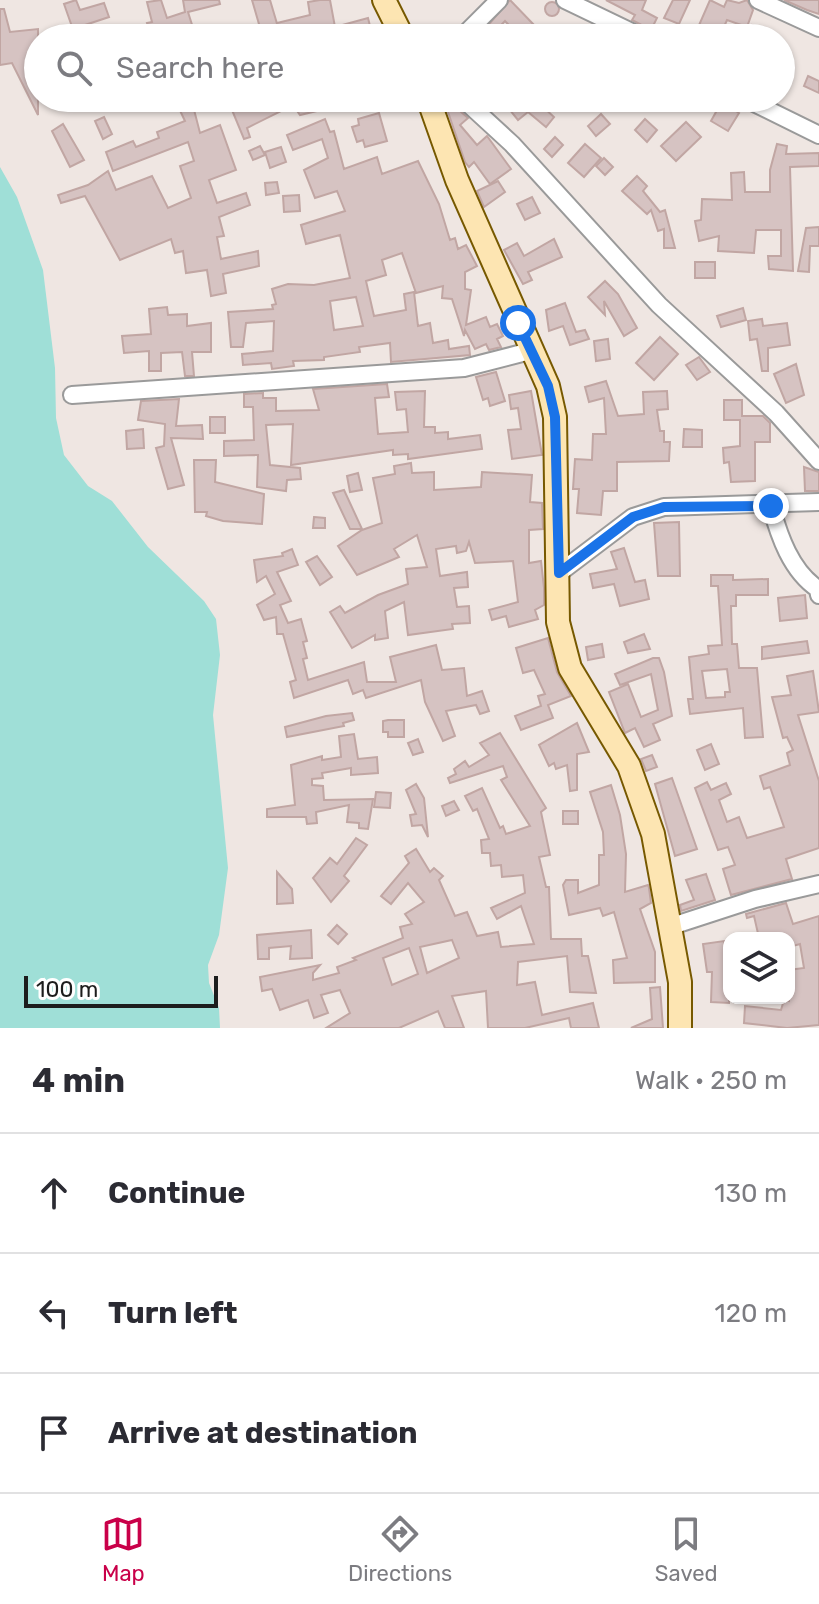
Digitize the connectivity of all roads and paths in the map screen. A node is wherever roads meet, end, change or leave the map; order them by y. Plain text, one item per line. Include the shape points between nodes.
1 (384, 0) edge
2 (499, 0) edge
3 (565, 0) edge
4 (758, 0) edge
5 (396, 24) edge
6 (475, 24) edge
7 (615, 24) edge
8 (819, 28) edge
9 (433, 112) edge
10 (477, 112) edge
11 (772, 112) edge
12 (819, 135) edge
13 (530, 351) junction
14 (72, 395) dead end
15 (819, 461) edge
16 (819, 502) edge
17 (771, 506) junction
18 (559, 573) junction
19 (819, 595) edge
20 (819, 884) edge
21 (669, 927) junction
22 (680, 1028) edge

1 - 5 main road
2 - 6 street
3 - 7 street
4 - 8 street
9 - 13 main road
10 - 15 street via 659,305 776,413
11 - 12 street
13 - 14 street via 464,368
13 - 18 main road via 548,386 555,417
16 - 17 street
17 - 18 street via 664,507 633,517
17 - 19 street via 799,576
18 - 21 main road via 558,622 570,668 629,766 653,834
20 - 21 street
21 - 22 main road via 680,982

